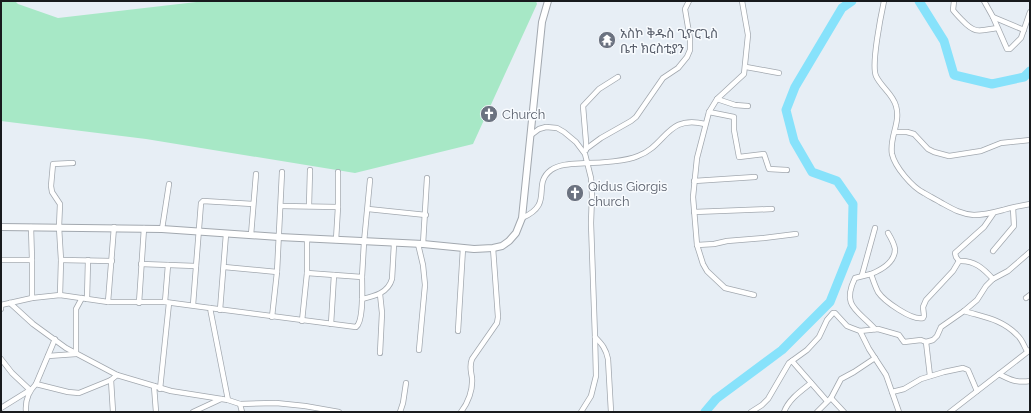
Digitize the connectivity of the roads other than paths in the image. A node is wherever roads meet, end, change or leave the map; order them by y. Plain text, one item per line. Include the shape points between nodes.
1 (548, 1) edge
2 (689, 1) edge
3 (742, 1) edge
4 (884, 1) edge
5 (954, 1) edge
6 (984, 1) edge
7 (1030, 12) edge
8 (994, 17) junction
9 (997, 28) junction
10 (1024, 30) junction
11 (746, 67) junction
12 (779, 73) dead end
13 (618, 77) dead end
14 (717, 99) junction
15 (748, 106) dead end
16 (709, 112) junction
17 (705, 124) junction
18 (895, 132) junction
19 (531, 135) junction
20 (1030, 140) edge
21 (585, 151) junction
22 (73, 163) dead end
23 (588, 164) junction
24 (310, 170) dead end
25 (787, 170) dead end
26 (282, 172) dead end
27 (338, 172) dead end
28 (256, 174) dead end
29 (755, 177) dead end
30 (428, 178) dead end
31 (370, 180) dead end
32 (694, 182) junction
33 (169, 184) dead end
34 (253, 204) junction
35 (1030, 204) edge
36 (281, 206) junction
37 (309, 206) junction
38 (338, 207) junction
39 (1013, 208) junction
40 (368, 209) junction
41 (772, 209) dead end
42 (694, 212) junction
43 (993, 214) junction
44 (426, 215) junction
45 (522, 218) junction
46 (1, 227) edge
47 (31, 227) junction
48 (59, 227) junction
49 (114, 228) junction
50 (144, 228) junction
51 (875, 228) dead end
52 (162, 229) junction
53 (198, 232) junction
54 (888, 233) dead end
55 (226, 234) junction
56 (796, 234) dead end
57 (251, 235) junction
58 (279, 238) junction
59 (307, 239) junction
60 (336, 240) junction
61 (364, 242) junction
62 (394, 244) junction
63 (420, 244) junction
64 (697, 245) junction
65 (463, 248) junction
66 (493, 248) junction
67 (993, 251) dead end
68 (1030, 252) edge
69 (1, 260) edge
70 (32, 260) junction
71 (60, 260) junction
72 (88, 260) junction
73 (112, 261) junction
74 (959, 261) junction
75 (141, 264) junction
76 (168, 265) junction
77 (196, 266) junction
78 (224, 267) junction
79 (277, 272) junction
80 (307, 273) junction
81 (871, 274) junction
82 (334, 275) junction
83 (862, 275) junction
84 (362, 277) junction
85 (993, 279) junction
86 (380, 294) junction
87 (60, 295) junction
88 (754, 295) dead end
89 (32, 298) junction
90 (82, 298) junction
91 (87, 299) junction
92 (362, 300) junction
93 (108, 302) junction
94 (10, 303) junction
95 (139, 303) junction
96 (167, 303) junction
97 (1, 305) edge
98 (193, 305) junction
99 (210, 308) junction
100 (1, 309) edge
101 (220, 310) junction
102 (964, 311) junction
103 (272, 317) junction
104 (302, 321) junction
105 (331, 324) junction
106 (875, 329) junction
107 (458, 331) dead end
108 (860, 331) junction
109 (596, 337) junction
110 (55, 339) junction
111 (926, 342) junction
112 (419, 350) dead end
113 (1029, 351) edge
114 (380, 353) dead end
115 (76, 354) junction
116 (48, 356) junction
117 (875, 358) junction
118 (1, 359) edge
119 (792, 361) junction
120 (999, 374) junction
121 (117, 375) junction
122 (930, 376) junction
123 (111, 380) junction
124 (1030, 381) edge
125 (406, 383) dead end
126 (812, 383) junction
127 (36, 384) junction
128 (154, 386) junction
129 (160, 389) junction
130 (30, 390) junction
131 (977, 391) junction
132 (892, 392) junction
133 (221, 399) junction
134 (228, 400) junction
135 (829, 400) junction
136 (240, 404) junction
137 (1, 408) edge
138 (26, 412) edge
139 (113, 412) edge
140 (156, 412) edge
141 (193, 412) edge
142 (242, 412) edge
143 (339, 412) edge
144 (400, 412) edge
145 (461, 412) edge
146 (581, 412) edge
147 (612, 412) edge
148 (751, 412) edge
149 (784, 412) edge
150 (817, 412) edge
151 (844, 412) edge
152 (899, 412) edge
153 (950, 412) edge

1 - 19 street via 542,22
2 - 21 street via 685,12 690,50 682,64 663,78 636,117
3 - 11 street via 748,35
4 - 18 street via 875,74 896,105 898,118
5 - 9 street via 953,10 970,28 976,31
6 - 8 street
7 - 10 street
8 - 9 street
8 - 10 street
9 - 10 street via 1008,49 1018,41
11 - 12 street
11 - 14 street via 742,76
13 - 21 street via 599,89 583,106
14 - 15 street
14 - 16 street
16 - 17 street
16 - 25 street via 734,117 739,157 764,154 769,169
17 - 23 street via 686,121 637,157
17 - 32 street
18 - 20 street via 914,134 934,152 949,156 981,151 1001,143
18 - 43 street via 892,142 894,162 918,189 958,212
19 - 21 street via 546,127 557,128
19 - 45 street
21 - 23 street
22 - 48 street via 55,163 53,166 51,186 59,202
23 - 45 street via 560,165 550,170 544,177 536,209
23 - 109 street via 592,187 590,223
24 - 37 street
26 - 36 street
27 - 38 street
28 - 34 street
29 - 32 street
30 - 44 street
31 - 40 street
32 - 42 street
33 - 52 street
34 - 53 street via 203,201 200,206
34 - 57 street
35 - 39 street
36 - 37 street
36 - 58 street
37 - 38 street
38 - 60 street
39 - 43 street
39 - 67 street via 1014,226
40 - 44 street
40 - 61 street
41 - 42 street
42 - 64 street
43 - 74 street via 984,227 955,253
44 - 63 street
45 - 66 street via 513,237 502,246
46 - 47 street
47 - 48 street
47 - 70 street
48 - 49 street
48 - 71 street
49 - 50 street
49 - 73 street
50 - 52 street
50 - 75 street
51 - 83 street
52 - 53 street
53 - 55 street
53 - 77 street
54 - 81 street via 895,249 893,255 887,265
55 - 57 street
55 - 78 street
56 - 64 street
57 - 58 street
58 - 59 street
58 - 79 street
59 - 60 street
59 - 80 street
60 - 61 street
61 - 62 street
61 - 84 street
62 - 63 street
62 - 86 street via 392,279 389,287
63 - 65 street
63 - 112 street via 425,285
64 - 88 street via 703,264 725,288
65 - 66 street
65 - 107 street
66 - 145 street via 497,323 472,359 470,393 468,402
68 - 85 street
69 - 70 street
70 - 89 street
71 - 72 street
71 - 87 street
72 - 73 street
72 - 91 street
73 - 93 street
74 - 81 street via 926,300 923,307 924,316 918,319 897,308 878,293
74 - 85 street via 972,262 983,268
75 - 76 street
75 - 95 street
76 - 77 street
76 - 96 street
77 - 98 street
78 - 79 street
78 - 101 street
79 - 103 street
80 - 82 street
80 - 104 street
81 - 83 street
82 - 84 street
82 - 105 street
83 - 106 street via 855,278 852,285 850,304
84 - 92 street
85 - 102 street via 977,300
86 - 92 street
86 - 114 street
87 - 89 street
87 - 90 street
89 - 94 street
90 - 91 street
90 - 115 street via 76,309
91 - 93 street
92 - 105 street via 358,326
93 - 95 street
94 - 97 street
94 - 110 street via 33,324
95 - 96 street
96 - 98 street
96 - 129 street
97 - 100 street
98 - 99 street
99 - 101 street
99 - 134 street
101 - 103 street
102 - 111 street via 941,327 937,336
102 - 113 street via 992,318 1006,325
103 - 104 street
104 - 105 street
106 - 108 street
106 - 111 street via 899,335 904,342
108 - 117 street
108 - 119 street via 847,326 833,313 819,337
109 - 146 street via 596,376 592,396
109 - 147 street via 607,352
110 - 115 street
110 - 116 street
111 - 122 street
113 - 120 street
115 - 116 street
115 - 121 street
116 - 127 street
117 - 132 street via 886,374
117 - 135 street via 841,379
118 - 130 street
119 - 126 street
119 - 148 street via 768,400
120 - 124 street via 1010,380
120 - 131 street
121 - 123 street
121 - 128 street
122 - 131 street via 966,368
122 - 132 street
123 - 127 street via 79,393
123 - 139 street
125 - 144 street
126 - 135 street
126 - 149 street via 796,395
127 - 130 street
128 - 129 street
128 - 140 street
129 - 133 street
130 - 137 street
130 - 138 street via 25,406
131 - 153 street
132 - 152 street
133 - 134 street
133 - 141 street
134 - 136 street
135 - 150 street
135 - 151 street
136 - 142 street
136 - 143 street via 276,403

